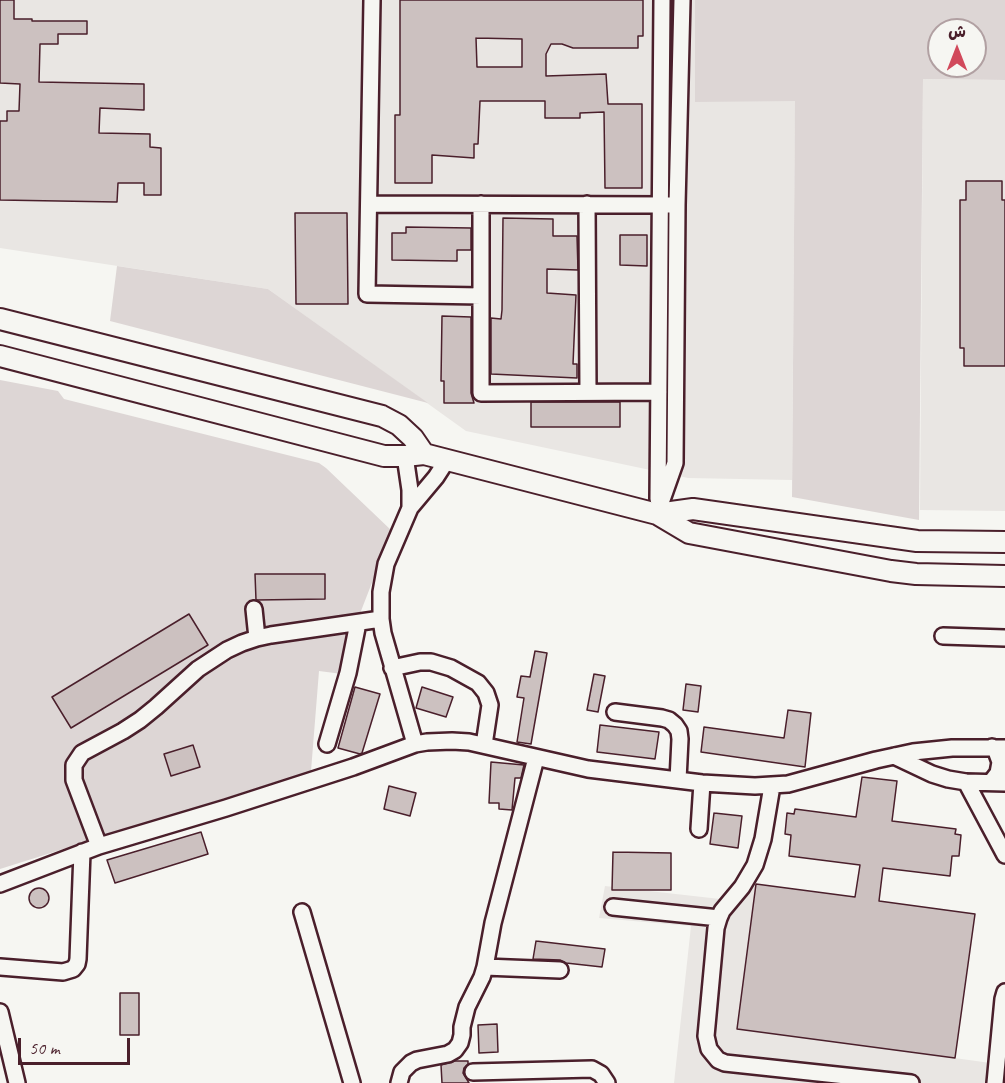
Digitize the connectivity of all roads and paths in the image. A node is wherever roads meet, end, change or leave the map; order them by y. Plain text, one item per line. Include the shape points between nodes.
1 (372, 0) edge
2 (662, 0) edge
3 (682, 0) edge
4 (369, 204) junction
5 (481, 204) junction
6 (587, 204) junction
7 (660, 204) junction
8 (677, 205) junction
9 (481, 296) junction
10 (0, 319) edge
11 (0, 356) edge
12 (588, 392) junction
13 (659, 392) junction
14 (415, 455) junction
15 (447, 460) junction
16 (410, 508) junction
17 (657, 514) junction
18 (1005, 542) edge
19 (1005, 576) edge
20 (254, 609) dead end
21 (381, 619) junction
22 (358, 623) junction
23 (943, 636) dead end
24 (257, 638) junction
25 (1005, 638) edge
26 (392, 668) junction
27 (615, 712) dead end
28 (327, 744) dead end
29 (415, 744) junction
30 (484, 746) junction
31 (952, 748) junction
32 (999, 748) edge
33 (894, 756) junction
34 (536, 758) junction
35 (948, 779) junction
36 (678, 780) junction
37 (966, 782) junction
38 (702, 783) junction
39 (998, 783) edge
40 (772, 786) junction
41 (699, 829) dead end
42 (99, 846) junction
43 (82, 852) junction
44 (1005, 855) edge
45 (1, 882) edge
46 (614, 907) dead end
47 (302, 912) dead end
48 (719, 918) junction
49 (0, 967) edge
50 (485, 967) junction
51 (560, 970) dead end
52 (1005, 992) edge
53 (0, 1012) edge
54 (473, 1072) dead end
55 (17, 1083) edge
56 (352, 1083) edge
57 (399, 1083) edge
58 (607, 1083) edge
59 (910, 1083) edge
60 (995, 1083) edge

1 - 4 lane
2 - 7 lane
3 - 8 lane
4 - 5 lane
4 - 9 lane via 368,294
5 - 6 lane
5 - 9 lane
6 - 7 lane
6 - 12 lane
7 - 8 lane
7 - 13 lane
8 - 17 lane via 675,463
9 - 12 lane via 481,393
10 - 14 main road via 382,416 413,438
11 - 14 main road via 384,456
12 - 13 lane
13 - 17 lane
14 - 15 main road
14 - 16 lane
15 - 16 lane
15 - 17 main road
16 - 21 lane via 386,564
17 - 18 main road via 693,509 917,541
17 - 19 main road via 689,533 891,571
20 - 24 lane
21 - 22 lane
21 - 26 lane
22 - 24 lane
22 - 28 lane
23 - 25 lane
24 - 42 lane via 212,659 140,720 77,759 74,780
26 - 29 lane
26 - 30 lane via 431,662 478,683 490,705
27 - 36 lane via 662,718 675,725 680,738
29 - 30 lane via 452,741
29 - 42 lane
30 - 34 lane
31 - 32 lane
31 - 33 lane
31 - 35 lane via 946,766
32 - 39 lane via 1000,768 995,778
33 - 35 lane
33 - 40 lane
34 - 36 lane
34 - 50 lane
35 - 37 lane
36 - 38 lane
37 - 39 lane
37 - 44 lane
38 - 40 lane
38 - 41 lane
40 - 48 lane via 754,865
42 - 43 lane
43 - 45 lane
43 - 49 lane via 77,964 63,972
46 - 48 lane
47 - 56 lane
48 - 59 lane via 706,1036 713,1055 725,1063
50 - 51 lane
50 - 57 lane via 467,1007 455,1050 411,1063 402,1072
52 - 60 lane
53 - 55 lane
54 - 58 lane via 592,1070

